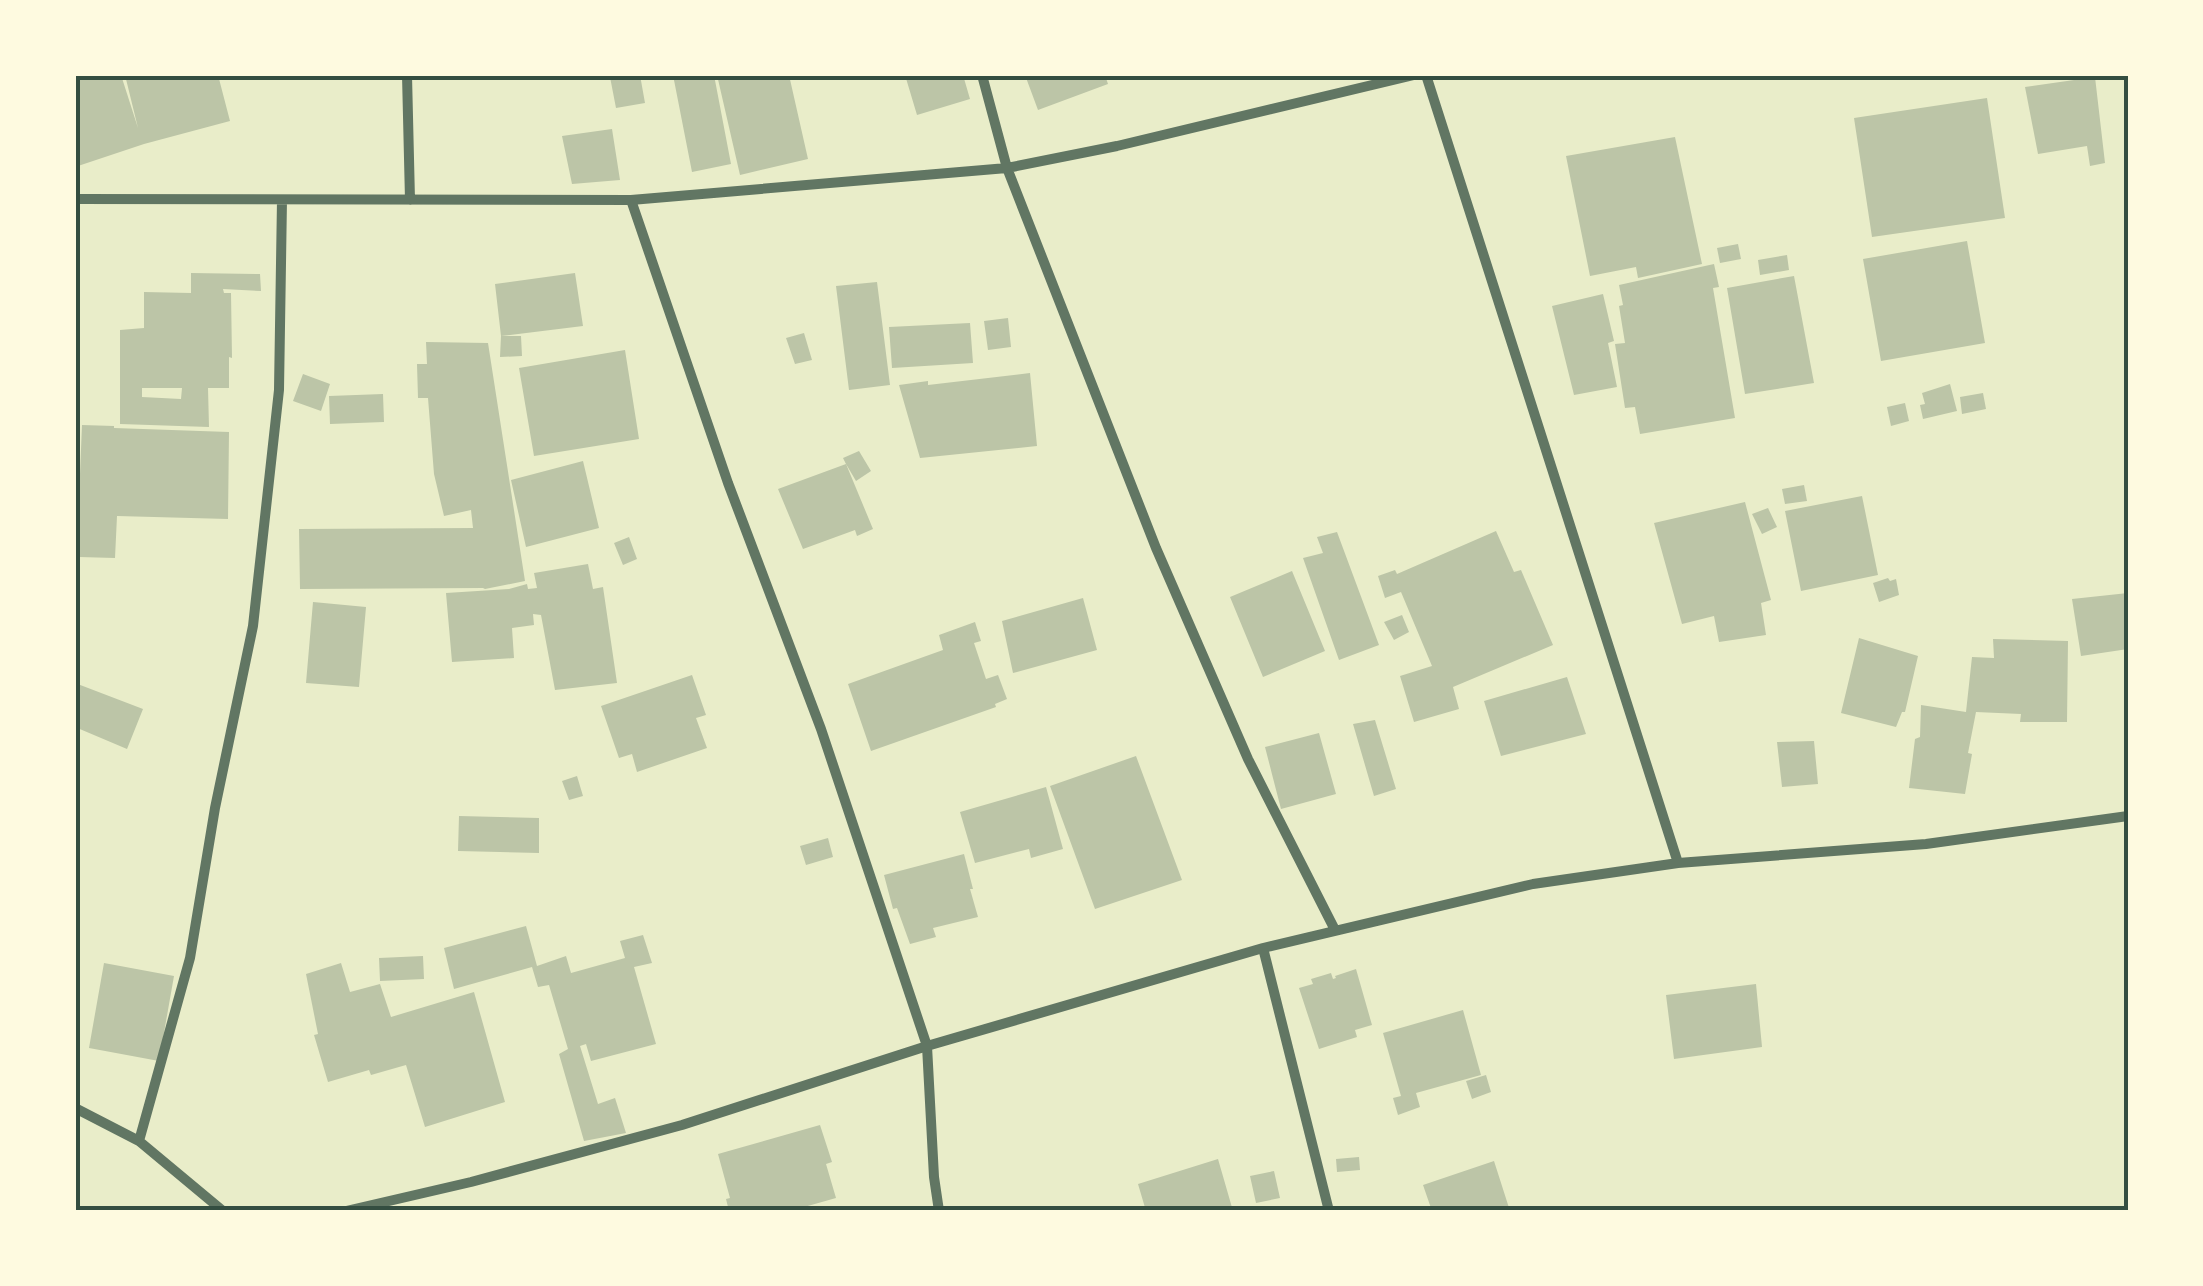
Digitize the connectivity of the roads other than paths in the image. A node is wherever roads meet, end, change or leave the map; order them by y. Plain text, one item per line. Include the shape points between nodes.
1 (406, 75) edge
2 (982, 75) edge
3 (1414, 75) edge
4 (1426, 75) edge
5 (1008, 168) junction
6 (75, 199) edge
7 (282, 200) junction
8 (410, 200) junction
9 (631, 200) junction
10 (2128, 816) edge
11 (1678, 862) junction
12 (1335, 930) junction
13 (1262, 948) junction
14 (927, 1046) junction
15 (75, 1108) edge
16 (139, 1141) junction
17 (223, 1211) edge
18 (346, 1211) edge
19 (940, 1211) edge
20 (1329, 1211) edge

1 - 8 street
2 - 5 street
3 - 5 street
4 - 11 street
5 - 9 street
5 - 12 street via 1164,566 1248,759
6 - 7 street
7 - 8 street
7 - 16 street via 279,390 253,626 190,958
8 - 9 street
9 - 14 street via 822,730
10 - 11 street via 1926,844
11 - 12 street via 1533,884
12 - 13 street
13 - 14 street
13 - 20 street
14 - 18 street via 682,1125
14 - 19 street
15 - 16 street
16 - 17 street

